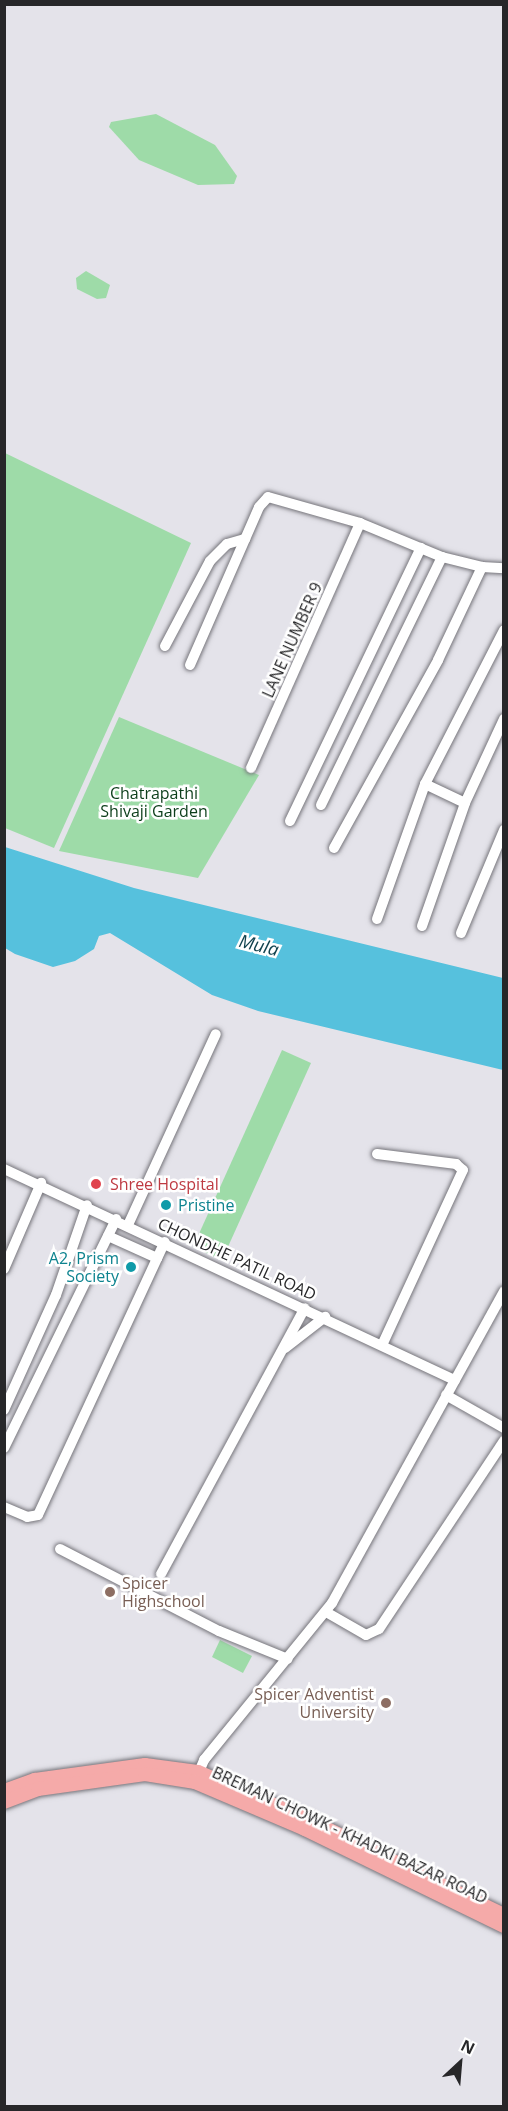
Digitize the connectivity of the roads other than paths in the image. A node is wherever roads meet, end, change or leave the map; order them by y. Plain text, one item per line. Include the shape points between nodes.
1 (360, 523) junction
2 (245, 539) junction
3 (421, 548) junction
4 (442, 557) junction
5 (482, 567) junction
6 (504, 568) edge
7 (504, 630) edge
8 (165, 646) dead end
9 (190, 665) dead end
10 (504, 719) edge
11 (251, 768) dead end
12 (425, 784) junction
13 (465, 802) junction
14 (321, 805) dead end
15 (290, 821) dead end
16 (504, 830) edge
17 (334, 848) dead end
18 (377, 920) dead end
19 (422, 926) dead end
20 (460, 933) dead end
21 (216, 1034) dead end
22 (376, 1154) dead end
23 (4, 1169) edge
24 (41, 1183) junction
25 (87, 1205) junction
26 (116, 1219) junction
27 (128, 1225) junction
28 (108, 1236) junction
29 (165, 1242) junction
30 (157, 1258) junction
31 (4, 1269) edge
32 (504, 1291) edge
33 (305, 1308) junction
34 (325, 1317) junction
35 (382, 1345) junction
36 (283, 1348) junction
37 (454, 1380) junction
38 (446, 1395) junction
39 (4, 1410) edge
40 (504, 1428) edge
41 (504, 1441) edge
42 (4, 1448) edge
43 (4, 1507) edge
44 (60, 1549) dead end
45 (161, 1574) dead end
46 (326, 1612) junction
47 (288, 1659) junction
48 (196, 1777) junction
49 (37, 1785) junction
50 (4, 1791) edge
51 (4, 1802) edge
52 (504, 1915) edge
53 (504, 1926) edge

1 - 2 street via 268,497
1 - 3 street
1 - 11 street, LANE NUMBER 9
2 - 8 street via 227,544 210,561
2 - 9 street
3 - 4 street
3 - 15 street
4 - 5 street
4 - 14 street
5 - 6 street
5 - 17 street via 438,660
7 - 12 street
10 - 13 street
12 - 13 street
12 - 18 street
13 - 19 street
16 - 20 street
21 - 27 street
22 - 35 street via 457,1164 463,1170
23 - 24 street, CHONDHE PATIL ROAD
24 - 25 street, CHONDHE PATIL ROAD
24 - 31 street
25 - 26 street, CHONDHE PATIL ROAD
25 - 39 street via 56,1295
26 - 27 street, CHONDHE PATIL ROAD
26 - 28 street
27 - 29 street, CHONDHE PATIL ROAD
28 - 30 street
28 - 42 street
29 - 30 street
29 - 33 street, CHONDHE PATIL ROAD
30 - 43 street via 38,1515 27,1517
32 - 37 street
33 - 34 street, CHONDHE PATIL ROAD
33 - 36 street
34 - 35 street, CHONDHE PATIL ROAD
34 - 36 street
35 - 37 street, CHONDHE PATIL ROAD
36 - 45 street
37 - 38 street
38 - 40 street
38 - 46 street
41 - 46 street via 379,1629 366,1635
44 - 47 street via 219,1631
46 - 47 street
47 - 48 street
48 - 49 main road, BREMAN CHOWK - KHADKI BAZAR ROAD via 145,1774
48 - 52 main road, BREMAN CHOWK - KHADKI BAZAR ROAD via 309,1820
48 - 53 main road, BREMAN CHOWK - KHADKI BAZAR ROAD
49 - 50 main road, BREMAN CHOWK - KHADKI BAZAR ROAD
49 - 51 main road, BREMAN CHOWK - KHADKI BAZAR ROAD

